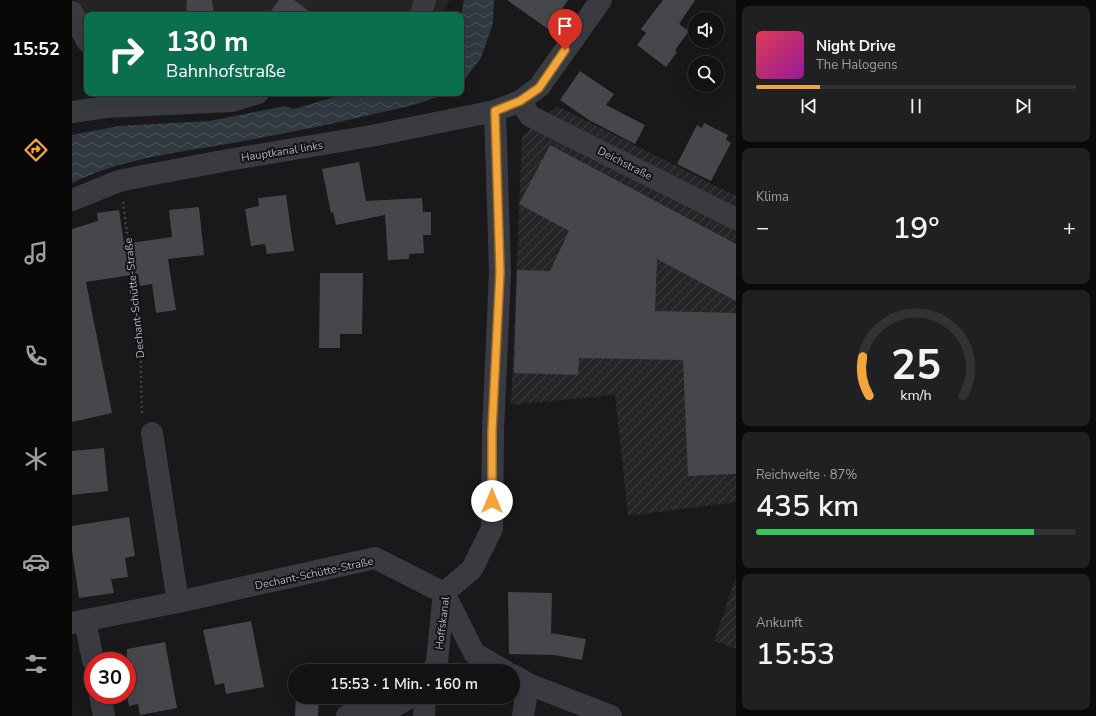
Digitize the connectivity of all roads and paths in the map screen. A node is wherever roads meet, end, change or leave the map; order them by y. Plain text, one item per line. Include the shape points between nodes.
1 (425, 0) edge
2 (601, 0) edge
3 (72, 12) edge
4 (422, 12) edge
5 (84, 35) edge
6 (248, 96) edge
7 (361, 96) edge
8 (105, 100) edge
9 (520, 101) junction
10 (495, 111) junction
11 (72, 112) edge
12 (368, 122) dead end
13 (119, 182) junction
14 (72, 200) edge
15 (736, 219) edge
16 (152, 433) joint
17 (444, 593) junction
18 (178, 602) junction
19 (78, 622) edge
20 (90, 652) edge
21 (436, 664) edge
22 (493, 664) edge
23 (521, 680) edge
24 (102, 704) edge
25 (399, 704) edge
26 (425, 704) edge
27 (104, 716) edge
28 (347, 716) edge
29 (424, 716) edge
30 (523, 716) edge
31 (610, 716) edge

1 - 4 street
2 - 9 street, Hauptkanal links via 539,88
3 - 5 street
6 - 8 street via 232,101
7 - 12 path
8 - 11 street
9 - 10 street, Hauptkanal links
9 - 15 street, Deichstraße via 530,116
10 - 13 street, Hauptkanal links
10 - 17 street, Hoffskanal via 500,272 492,431 492,529 472,569
13 - 14 street, Hauptkanal links
13 - 16 path, Dechant-Schütte-Straße via 140,332 142,412
16 - 18 street
17 - 18 street, Dechant-Schütte-Straße via 375,558
17 - 21 street, Hoffskanal
17 - 22 street via 474,653
18 - 19 street, Dechant-Schütte-Straße
19 - 20 street
23 - 30 street
23 - 31 street
24 - 27 street
25 - 28 street via 388,710
26 - 29 street

